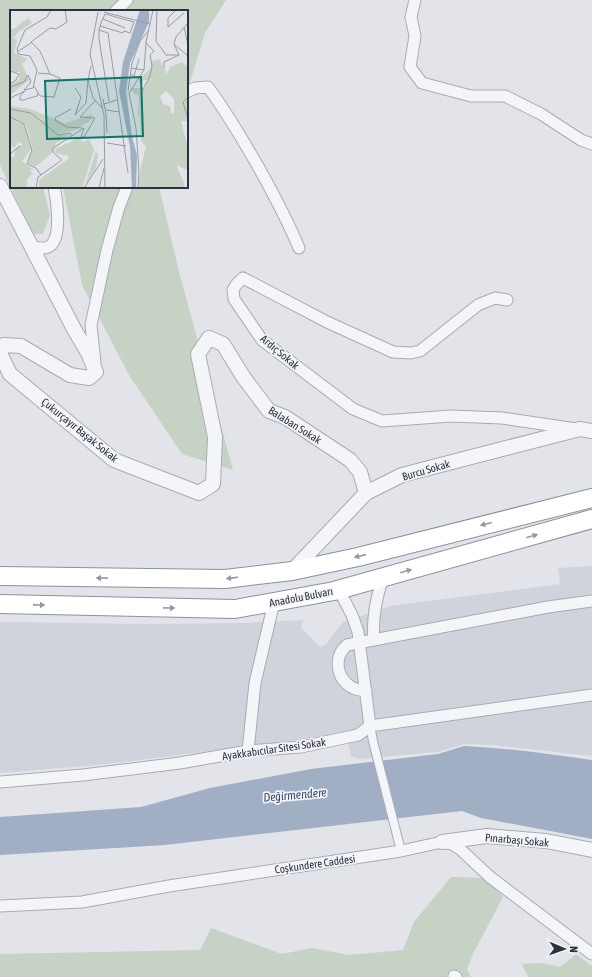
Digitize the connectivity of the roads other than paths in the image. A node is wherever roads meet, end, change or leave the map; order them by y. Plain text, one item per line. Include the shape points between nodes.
1 (127, 0) edge
2 (415, 0) edge
3 (117, 10) edge
4 (188, 92) edge
5 (592, 144) edge
6 (0, 186) edge
7 (54, 188) edge
8 (127, 188) edge
9 (31, 247) junction
10 (299, 248) dead end
11 (507, 300) dead end
12 (209, 338) joint
13 (0, 352) edge
14 (96, 372) junction
15 (586, 430) edge
16 (366, 493) junction
17 (592, 498) edge
18 (592, 519) edge
19 (292, 571) junction
20 (0, 576) edge
21 (383, 578) junction
22 (339, 590) junction
23 (592, 601) edge
24 (274, 602) junction
25 (0, 604) edge
26 (374, 640) junction
27 (359, 643) junction
28 (366, 691) junction
29 (592, 696) edge
30 (370, 726) junction
31 (248, 751) junction
32 (0, 782) edge
33 (442, 842) junction
34 (400, 847) junction
35 (592, 850) edge
36 (0, 906) edge
37 (592, 954) edge

1 - 3 street
2 - 5 street via 411,17 415,36 410,67 422,83 471,96 505,96
4 - 10 street via 208,87 218,100 286,217
6 - 9 street
7 - 9 street via 58,205 55,239 50,246
8 - 14 street via 107,250 91,325
9 - 14 street
11 - 15 street, Ardıç Sokak via 495,298 478,305 420,351 411,353 393,352 242,278 234,290 234,299 262,340 353,410 382,421 451,416 502,418
12 - 13 street, Çukurçayır Başak Sokak via 198,354 216,437 213,484 199,493 114,460 10,374
12 - 16 street, Balaban Sokak via 222,344 269,410 285,417 350,460 360,472
13 - 14 street, Çukurçayır Başak Sokak via 4,345 21,346 70,375 89,378
15 - 16 street, Burcu Sokak via 402,475
16 - 19 street, Burcu Sokak
17 -> 19 highway via 358,557
21 -> 18 highway, Anadolu Bulvarı
19 -> 20 highway via 225,579
21 - 22 highway, Anadolu Bulvarı
21 - 26 street via 374,612
22 - 24 highway, Anadolu Bulvarı
22 - 27 street via 352,615
23 - 26 street
25 -> 24 highway, Anadolu Bulvarı via 235,609
24 - 31 street via 254,683
26 - 27 street
27 - 28 street
27 - 28 street via 347,645 341,650 338,661 339,673 353,688
28 - 30 street
29 - 30 street, Ayakkabıcılar Sitesi Sokak
30 - 31 street, Ayakkabıcılar Sitesi Sokak via 358,735 338,740 301,747
30 - 34 street
31 - 32 street, Ayakkabıcılar Sitesi Sokak via 180,763
33 - 34 street, Coşkundere Caddesi
33 - 35 street, Pınarbaşı Sokak via 488,836 546,841
33 - 37 street via 460,849 490,877
34 - 36 street, Coşkundere Caddesi via 82,902

